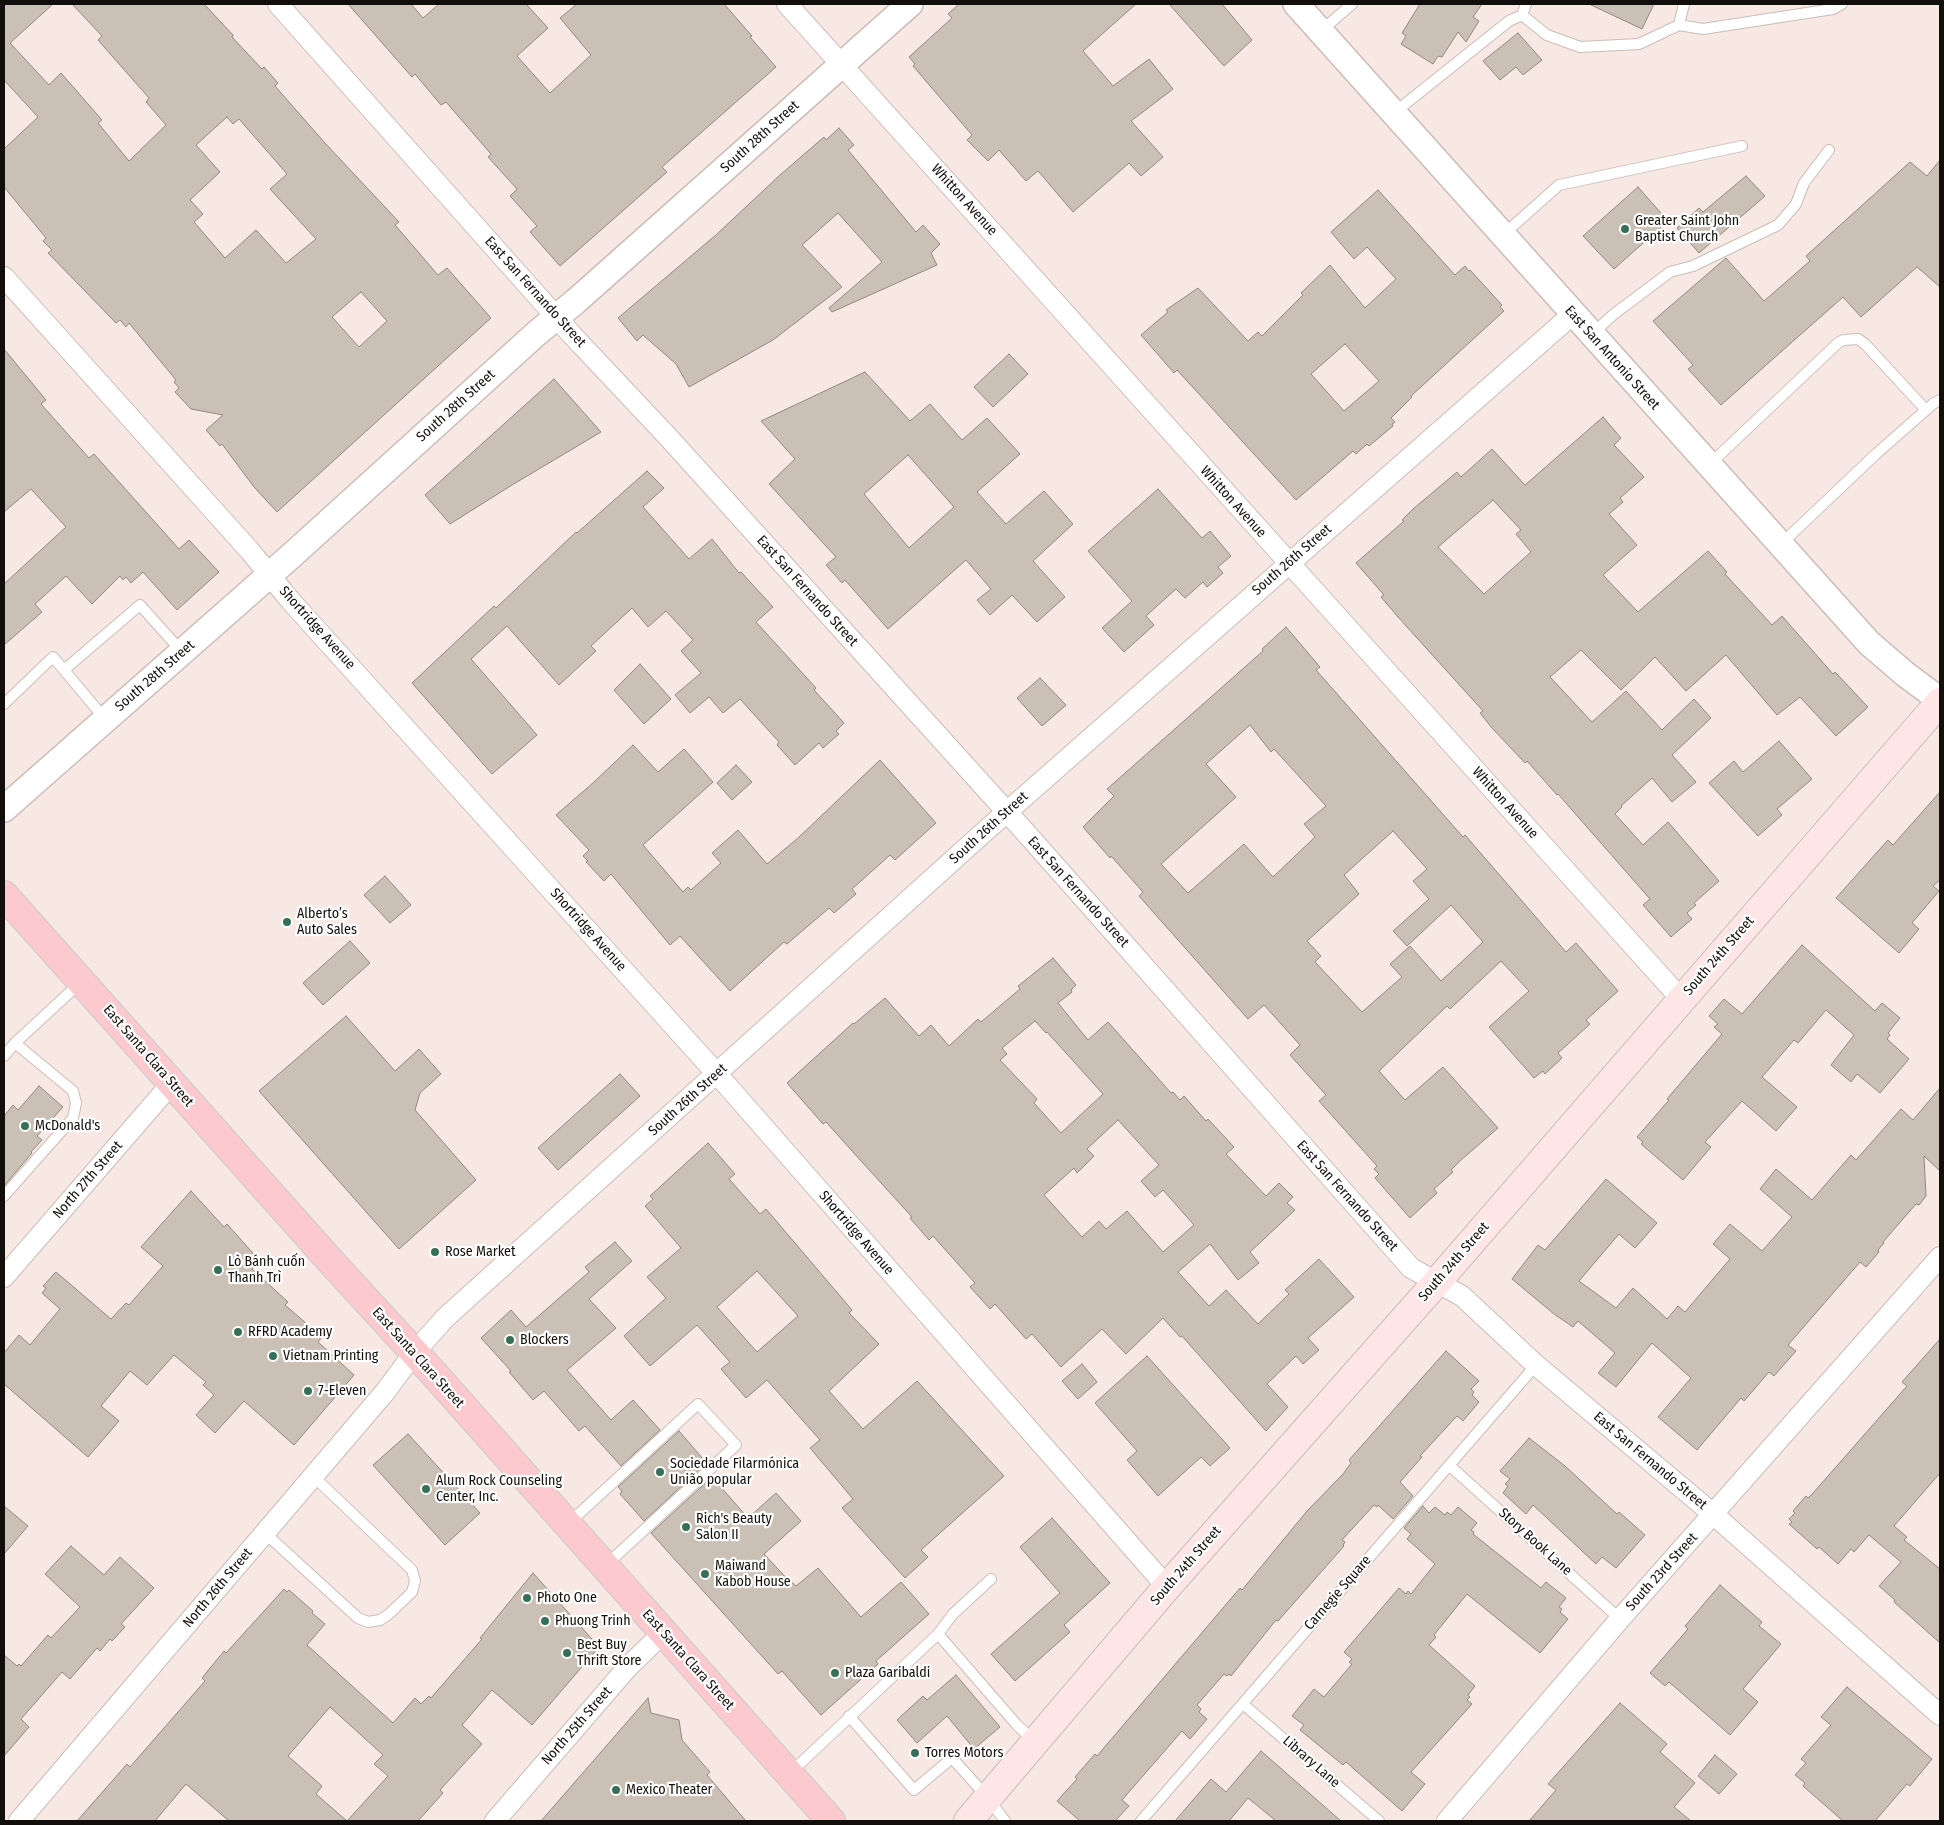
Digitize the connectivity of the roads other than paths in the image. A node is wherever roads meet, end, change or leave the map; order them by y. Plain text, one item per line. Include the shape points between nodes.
1 (278, 4) edge
2 (787, 4) edge
3 (910, 4) edge
4 (1296, 4) edge
5 (1352, 4) edge
6 (1526, 4) edge
7 (1684, 4) edge
8 (1842, 4) edge
9 (1522, 15) junction
10 (1679, 25) junction
11 (1320, 31) junction
12 (842, 65) junction
13 (1395, 112) junction
14 (1742, 146) dead end
15 (1829, 150) dead end
16 (1503, 235) junction
17 (4, 277) edge
18 (1573, 314) junction
19 (556, 317) junction
20 (1591, 334) junction
21 (1940, 400) edge
22 (1926, 410) junction
23 (1709, 465) junction
24 (1780, 545) junction
25 (1288, 564) junction
26 (270, 575) junction
27 (182, 652) junction
28 (64, 670) junction
29 (1940, 701) edge
30 (4, 704) edge
31 (106, 719) junction
32 (4, 810) edge
33 (1007, 812) junction
34 (4, 896) edge
35 (82, 981) junction
36 (1682, 1000) junction
37 (15, 1042) junction
38 (4, 1056) edge
39 (717, 1074) junction
40 (172, 1084) junction
41 (4, 1196) edge
42 (1940, 1257) edge
43 (4, 1277) edge
44 (1436, 1283) junction
45 (414, 1353) junction
46 (1536, 1365) junction
47 (1450, 1466) junction
48 (313, 1476) junction
49 (1713, 1514) junction
50 (567, 1525) junction
51 (265, 1533) junction
52 (604, 1567) junction
53 (991, 1579) dead end
54 (1167, 1587) junction
55 (1620, 1619) junction
56 (663, 1633) junction
57 (938, 1634) junction
58 (1243, 1704) junction
59 (1940, 1715) edge
60 (849, 1716) junction
61 (1035, 1742) junction
62 (789, 1774) junction
63 (988, 1798) junction
64 (19, 1821) edge
65 (495, 1821) edge
66 (831, 1821) edge
67 (968, 1821) edge
68 (1005, 1821) edge
69 (1141, 1821) edge
70 (1379, 1821) edge
71 (1447, 1821) edge

1 - 19 street, East San Fernando Street
2 - 12 street, Whitton Avenue
3 - 12 street, South 28th Street
4 - 11 street, East San Antonio Street
5 - 11 lane
6 - 9 lane
7 - 10 lane
8 - 10 lane via 1833,9 1703,29
9 - 10 lane via 1547,36 1580,47 1639,44
9 - 13 lane via 1509,21
11 - 13 street, East San Antonio Street
12 - 19 street, South 28th Street
12 - 25 street, Whitton Avenue
13 - 16 street, East San Antonio Street
14 - 16 lane via 1559,185
15 - 20 lane via 1804,183 1796,204 1778,225 1693,266 1670,272
16 - 18 street, East San Antonio Street
17 - 26 street, Shortridge Avenue
18 - 20 street, East San Antonio Street
18 - 25 street, South 26th Street
19 - 26 street, South 28th Street
19 - 33 street, East San Fernando Street
20 - 23 street, East San Antonio Street
21 - 22 lane
22 - 23 lane via 1865,344 1858,339 1844,340
22 - 24 lane
23 - 24 street, East San Antonio Street
24 - 29 street, East San Antonio Street via 1870,643
25 - 33 street, South 26th Street
25 - 36 street, Whitton Avenue
26 - 27 street, South 28th Street
26 - 39 street, Shortridge Avenue
27 - 28 lane via 140,605
27 - 31 street, South 28th Street
28 - 30 lane via 53,656
28 - 31 lane
29 - 36 main road, South 24th Street
31 - 32 street, South 28th Street
33 - 39 street, South 26th Street
33 - 44 street, East San Fernando Street via 1411,1268
34 - 35 main road, East Santa Clara Street
35 - 37 lane
35 - 40 main road, East Santa Clara Street
36 - 44 main road, South 24th Street
37 - 38 lane
37 - 41 lane via 72,1091 76,1104 72,1118
39 - 45 street, South 26th Street via 445,1318
39 - 54 street, Shortridge Avenue
40 - 43 street, North 27th Street
40 - 45 main road, East Santa Clara Street
42 - 49 street, South 23rd Street
44 - 46 street, East San Fernando Street via 1462,1296
44 - 54 main road, South 24th Street
45 - 48 street, North 26th Street
45 - 50 main road, East Santa Clara Street
46 - 47 lane, Carnegie Square
46 - 49 street, East San Fernando Street
47 - 55 lane, Story Book Lane
47 - 58 lane, Carnegie Square
48 - 51 street, North 26th Street
48 - 51 lane via 412,1570 415,1581 412,1592 380,1620 368,1622 358,1618
49 - 55 street, South 23rd Street
49 - 59 street, East San Fernando Street
50 - 52 main road, East Santa Clara Street
50 - 52 lane via 698,1404 736,1444
51 - 64 street, North 26th Street
52 - 56 main road, East Santa Clara Street
53 - 57 lane via 953,1614
54 - 61 main road, South 24th Street
55 - 71 street, South 23rd Street
56 - 62 main road, East Santa Clara Street
56 - 65 street, North 25th Street via 628,1667
57 - 60 lane
57 - 61 lane
58 - 69 lane, Carnegie Square
58 - 70 lane, Library Lane
60 - 62 lane
60 - 63 lane via 914,1790 952,1758
61 - 63 main road, South 24th Street
62 - 66 main road, East Santa Clara Street
63 - 67 main road, South 24th Street
63 - 68 lane

